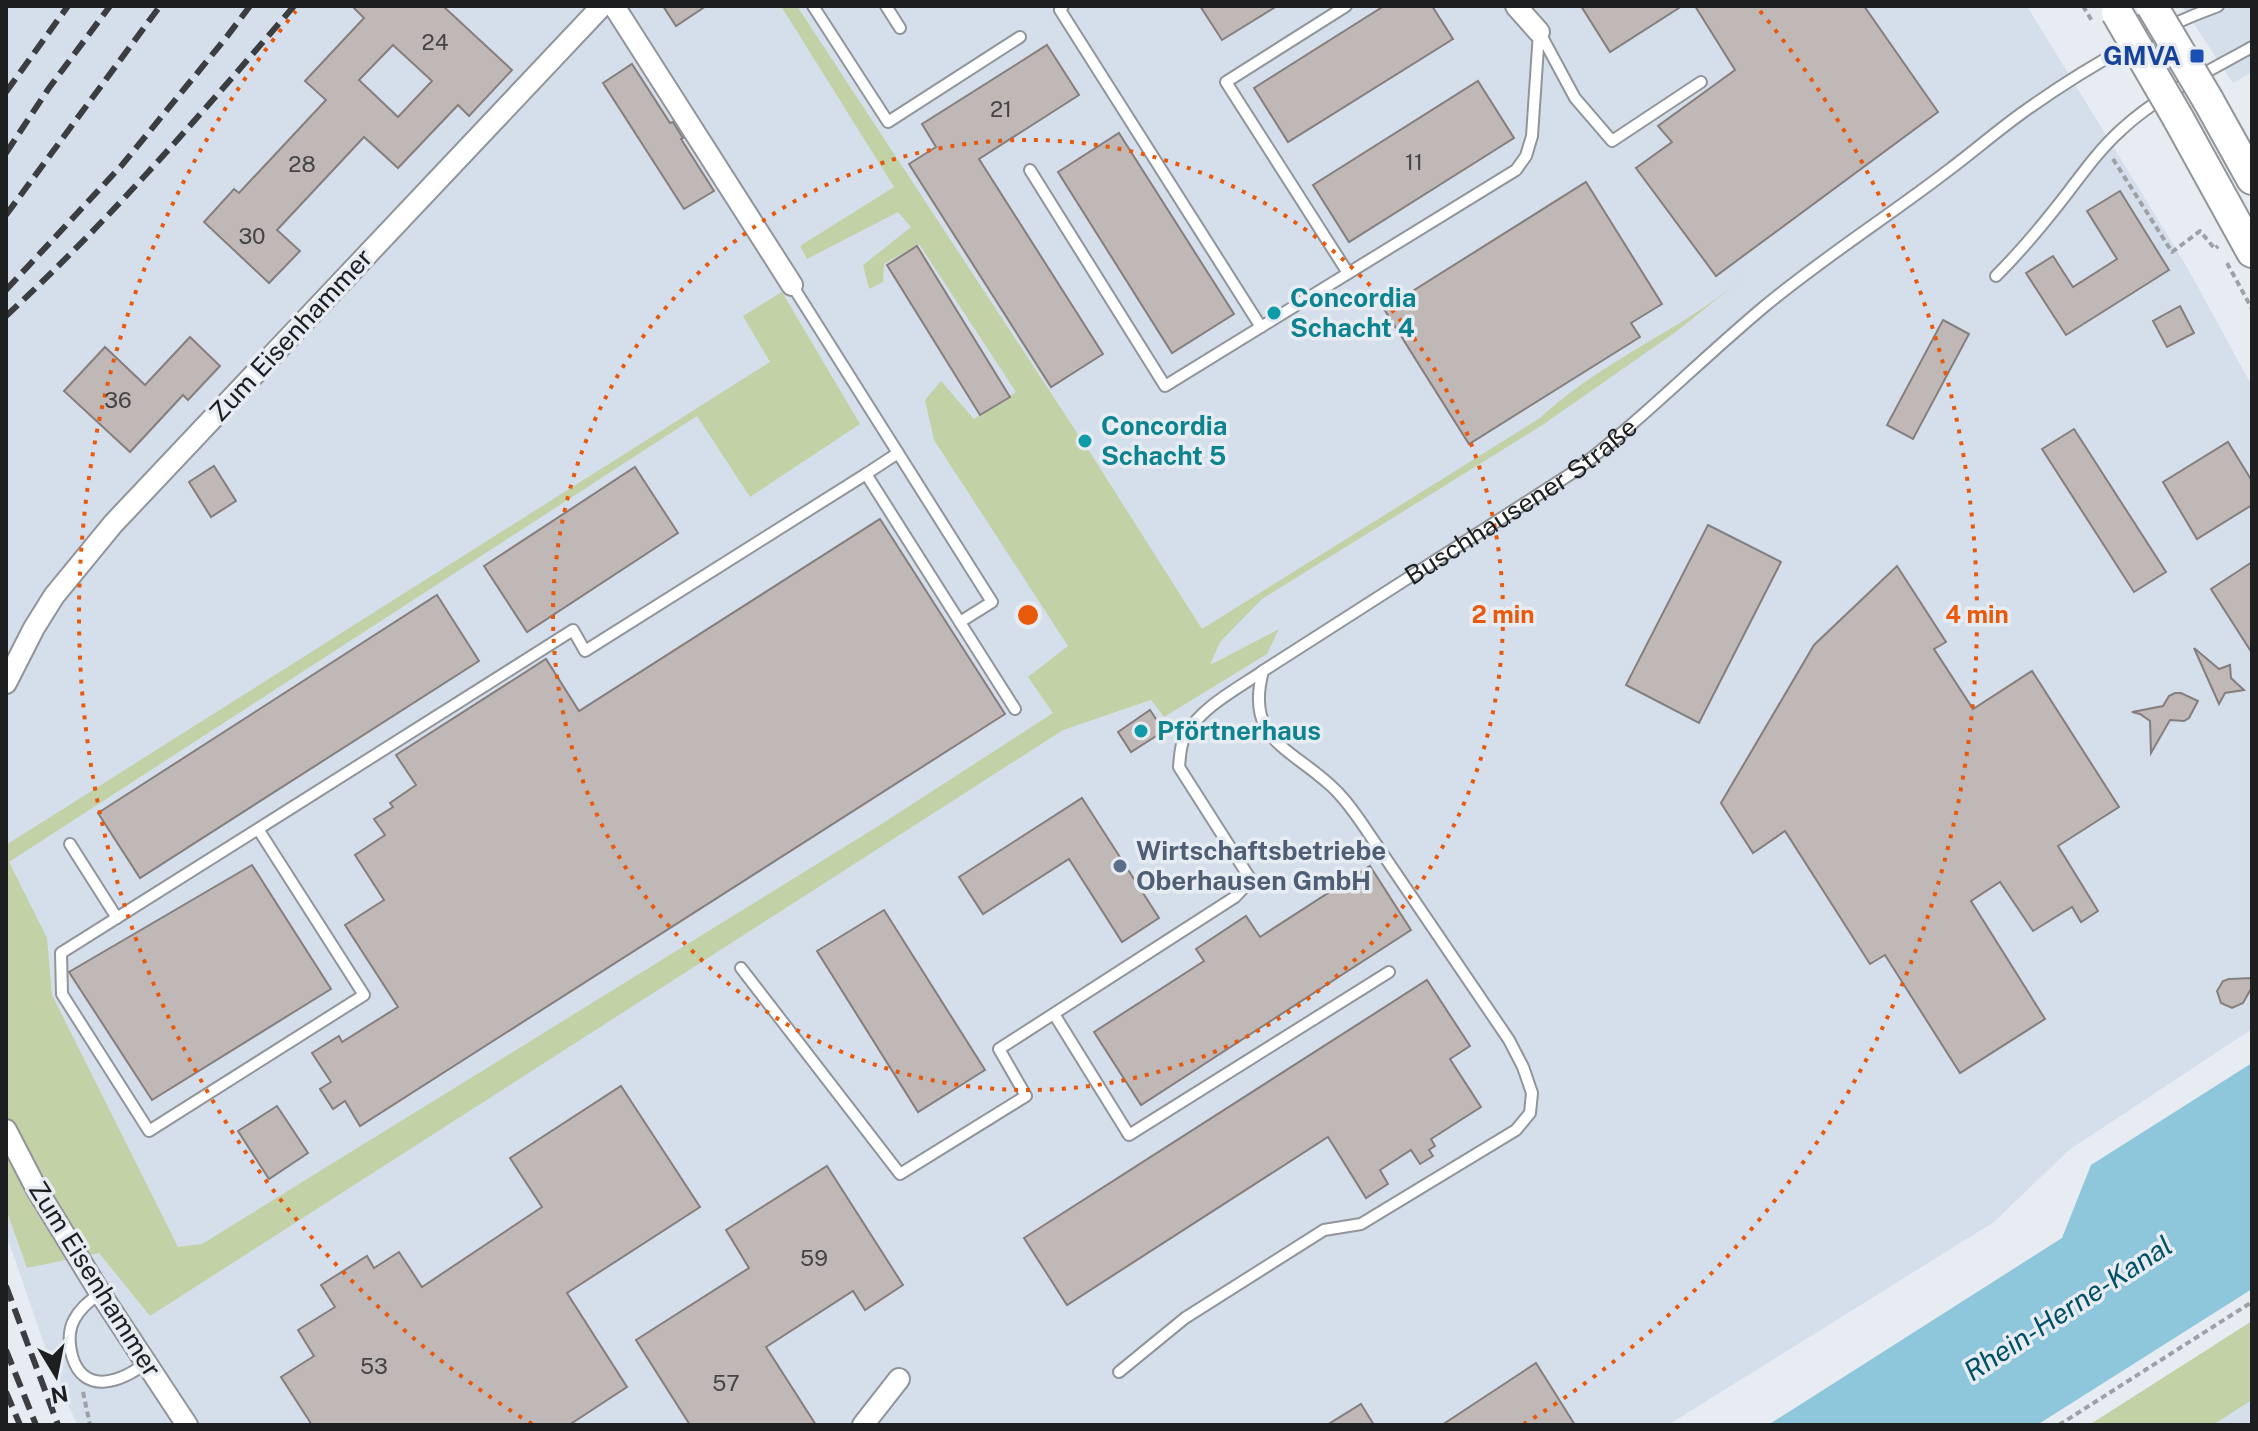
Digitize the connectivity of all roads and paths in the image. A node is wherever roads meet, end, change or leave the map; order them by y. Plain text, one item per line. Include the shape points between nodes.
1 (602, 6) edge
2 (614, 6) edge
3 (813, 6) edge
4 (886, 6) edge
5 (1063, 6) edge
6 (1346, 6) edge
7 (1516, 6) edge
8 (2083, 6) edge
9 (2152, 6) edge
10 (2218, 6) edge
11 (2108, 15) edge
12 (900, 28) dead end
13 (1539, 32) junction
14 (1020, 37) dead end
15 (2252, 47) edge
16 (1701, 82) dead end
17 (2105, 146) junction
18 (1030, 170) dead end
19 (2252, 179) edge
20 (2218, 246) dead end
21 (2252, 252) edge
22 (1348, 273) junction
23 (1996, 276) dead end
24 (792, 285) joint
25 (1261, 327) junction
26 (898, 453) junction
27 (866, 474) junction
28 (960, 622) junction
29 (1263, 671) junction
30 (6, 683) edge
31 (1015, 709) dead end
32 (258, 829) junction
33 (70, 844) dead end
34 (117, 918) junction
35 (741, 968) dead end
36 (1389, 972) dead end
37 (1054, 1014) junction
38 (6, 1130) edge
39 (100, 1293) junction
40 (2252, 1302) edge
41 (147, 1362) junction
42 (1119, 1372) dead end
43 (89, 1379) junction
44 (899, 1379) dead end
45 (90, 1425) edge
46 (187, 1425) edge
47 (863, 1425) edge
48 (2059, 1425) edge

1 - 30 street, Zum Eisenhammer via 102,536 54,596
2 - 24 street
3 - 14 lane via 888,122
4 - 12 lane
5 - 25 lane via 1060,10
6 - 22 lane via 1226,82
7 - 13 street
8 - 11 path
9 - 19 main road, bridge
10 - 29 lane, Buschhausener Straße via 2181,19 2105,60 2022,113 1768,304 1572,473
11 - 21 main road, bridge via 2178,118
13 - 16 lane via 1575,98 1612,141
13 - 22 lane via 1532,136 1516,170
15 - 17 lane via 2138,115
17 - 20 path via 2172,252 2200,231 2215,249
17 - 23 lane
18 - 25 lane via 1165,386
22 - 25 lane
24 - 26 lane
26 - 27 lane
26 - 28 lane via 992,602
27 - 28 lane
27 - 32 lane via 585,651 573,630
28 - 31 lane
29 - 37 lane, Buschhausener Straße via 1195,723 1184,738 1179,767 1251,880 1235,897
29 - 42 lane via 1258,708 1267,731 1343,797 1509,1040 1532,1093 1530,1113 1516,1130 1361,1224 1324,1230 1185,1318
32 - 34 lane
32 - 34 lane via 364,995 149,1131 62,994 61,953
33 - 34 lane
35 - 37 lane via 900,1174 1026,1096 999,1049
36 - 37 lane via 1129,1135
38 - 39 street, Zum Eisenhammer
39 - 41 street, Zum Eisenhammer
39 - 43 lane via 70,1328 75,1366
40 - 48 path
41 - 43 lane via 123,1378
41 - 46 street, Zum Eisenhammer via 160,1395
43 - 45 path via 82,1395
44 - 47 street

